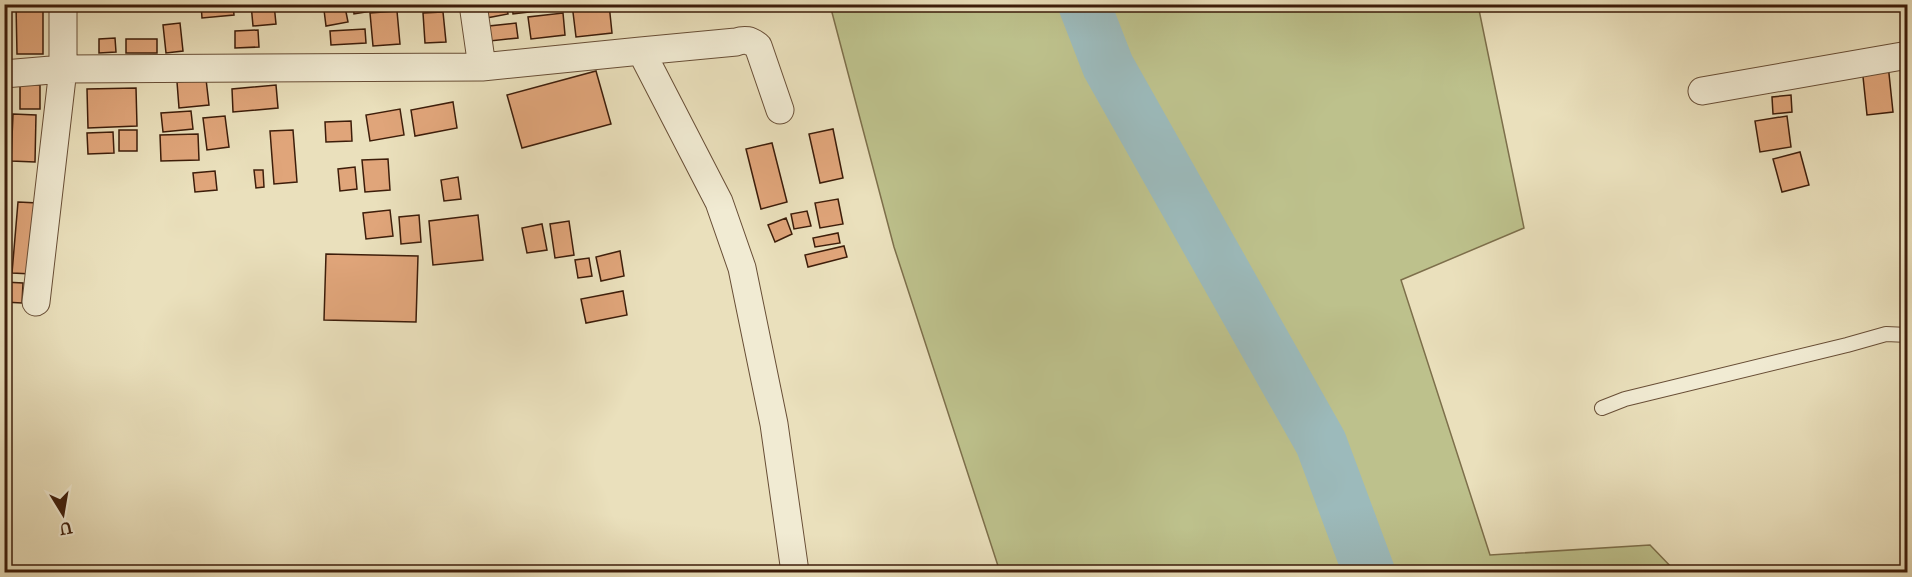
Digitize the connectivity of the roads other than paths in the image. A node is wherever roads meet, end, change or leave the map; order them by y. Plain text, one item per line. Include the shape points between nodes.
1 (63, 4) edge
2 (473, 4) edge
3 (641, 51) junction
4 (1908, 55) edge
5 (482, 67) junction
6 (63, 69) junction
7 (4, 74) edge
8 (1702, 91) dead end
9 (780, 110) dead end
10 (36, 302) dead end
11 (1908, 335) edge
12 (1602, 408) dead end
13 (795, 573) edge

1 - 6 street
2 - 5 street
3 - 5 street
3 - 9 street via 743,39 752,42 758,46
3 - 13 street via 719,201 742,268 774,424
4 - 8 street
5 - 6 street
6 - 7 street
6 - 10 street
11 - 12 lane via 1886,334 1624,399

